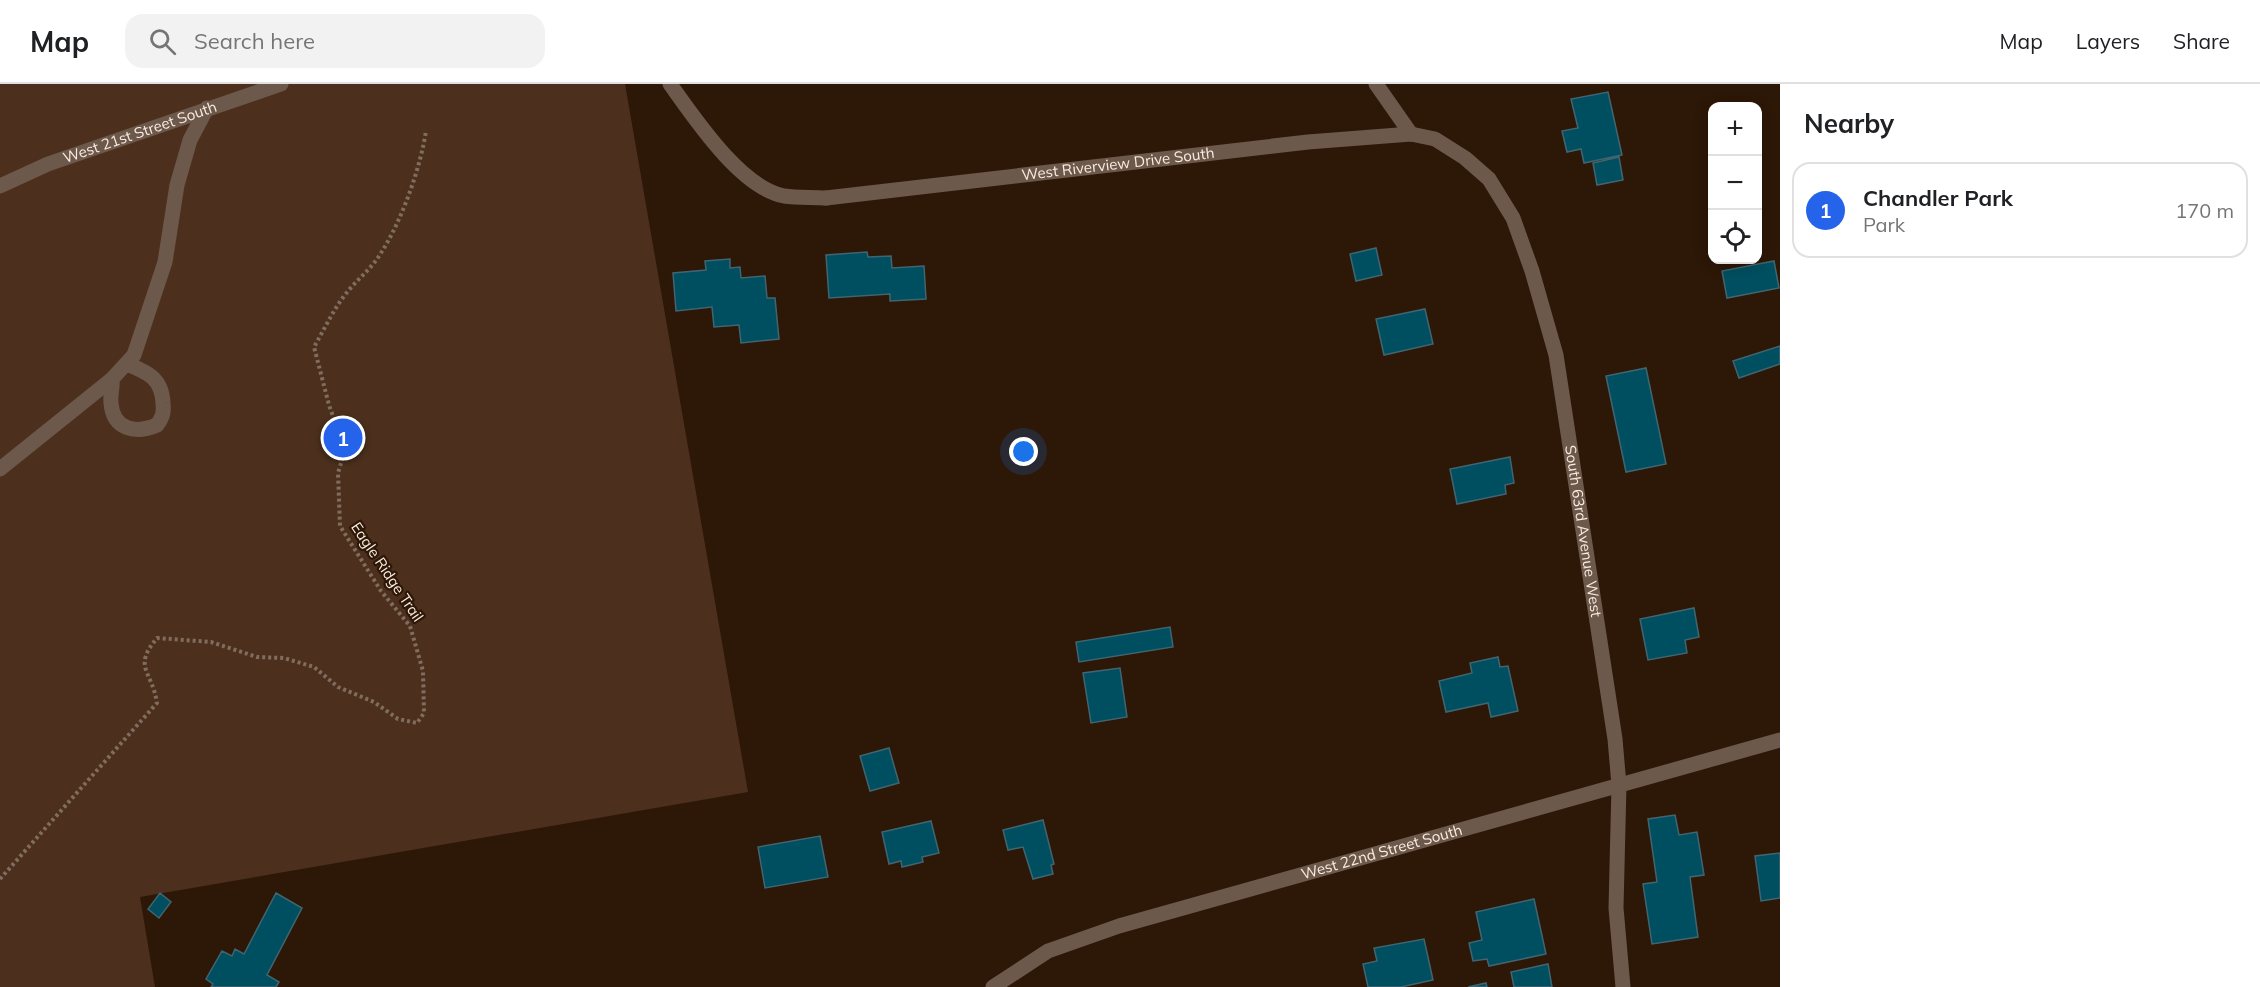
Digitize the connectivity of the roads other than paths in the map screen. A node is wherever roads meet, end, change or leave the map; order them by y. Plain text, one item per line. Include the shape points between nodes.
1 (281, 84) edge
2 (670, 84) edge
3 (1376, 84) edge
4 (207, 108) junction
5 (1411, 134) junction
6 (0, 186) edge
7 (127, 364) junction
8 (112, 379) junction
9 (0, 469) edge
10 (1780, 740) edge
11 (1619, 785) junction
12 (993, 987) edge
13 (1623, 987) edge

1 - 4 street, West 21st Street South
2 - 5 street, West Riverview Drive South via 742,175 783,196 826,198 1308,142
3 - 5 street
4 - 6 street, West 21st Street South via 48,164
4 - 7 street via 189,140 177,185 165,262 137,348
5 - 11 street, South 63rd Avenue West via 1435,139 1489,179 1513,218 1532,272 1556,355
7 - 8 street
7 - 8 street via 152,375 161,386 164,410 157,425 141,431 124,428 118,422 111,404
8 - 9 street
10 - 11 street, West 22nd Street South
11 - 12 street, West 22nd Street South via 1119,926 1048,951
11 - 13 street, South 63rd Avenue West via 1616,908

